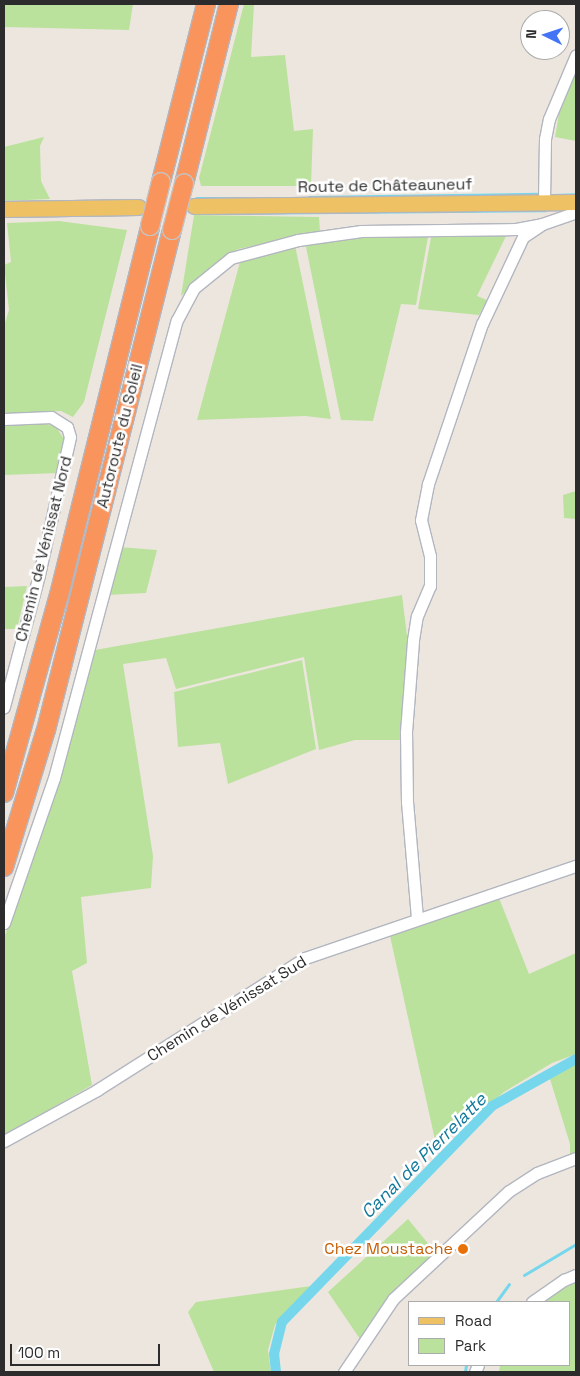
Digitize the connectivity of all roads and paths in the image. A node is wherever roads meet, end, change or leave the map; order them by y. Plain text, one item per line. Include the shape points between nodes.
1 (206, 4) edge
2 (229, 4) edge
3 (576, 55) edge
4 (544, 202) junction
5 (576, 202) edge
6 (194, 206) dead end
7 (138, 207) dead end
8 (4, 209) edge
9 (576, 212) edge
10 (542, 224) junction
11 (4, 419) edge
12 (4, 707) edge
13 (4, 793) edge
14 (576, 866) edge
15 (4, 867) edge
16 (417, 918) junction
17 (4, 923) edge
18 (4, 1141) edge
19 (576, 1158) edge
20 (576, 1275) edge
21 (533, 1301) edge
22 (344, 1372) edge

1 - 13 highway, Autoroute du Soleil, bridge via 59,595
2 - 15 highway, Autoroute du Soleil, bridge via 48,721
3 - 4 street via 550,119 546,139
4 - 5 main road, Route de Châteauneuf
4 - 6 main road, Route de Châteauneuf
7 - 8 main road
9 - 10 street
10 - 16 street via 523,237 482,324 449,414 421,520 430,556 430,586 416,624 406,732 407,802
10 - 17 street via 516,229 361,231 298,240 231,258 194,288 176,320 54,778
11 - 12 street, Chemin de Vénissat Nord via 51,416 67,427 70,437
14 - 16 street, Chemin de Vénissat Sud
16 - 18 street, Chemin de Vénissat Sud via 305,958 97,1090
19 - 22 street via 537,1172 508,1190 393,1299
20 - 21 street

